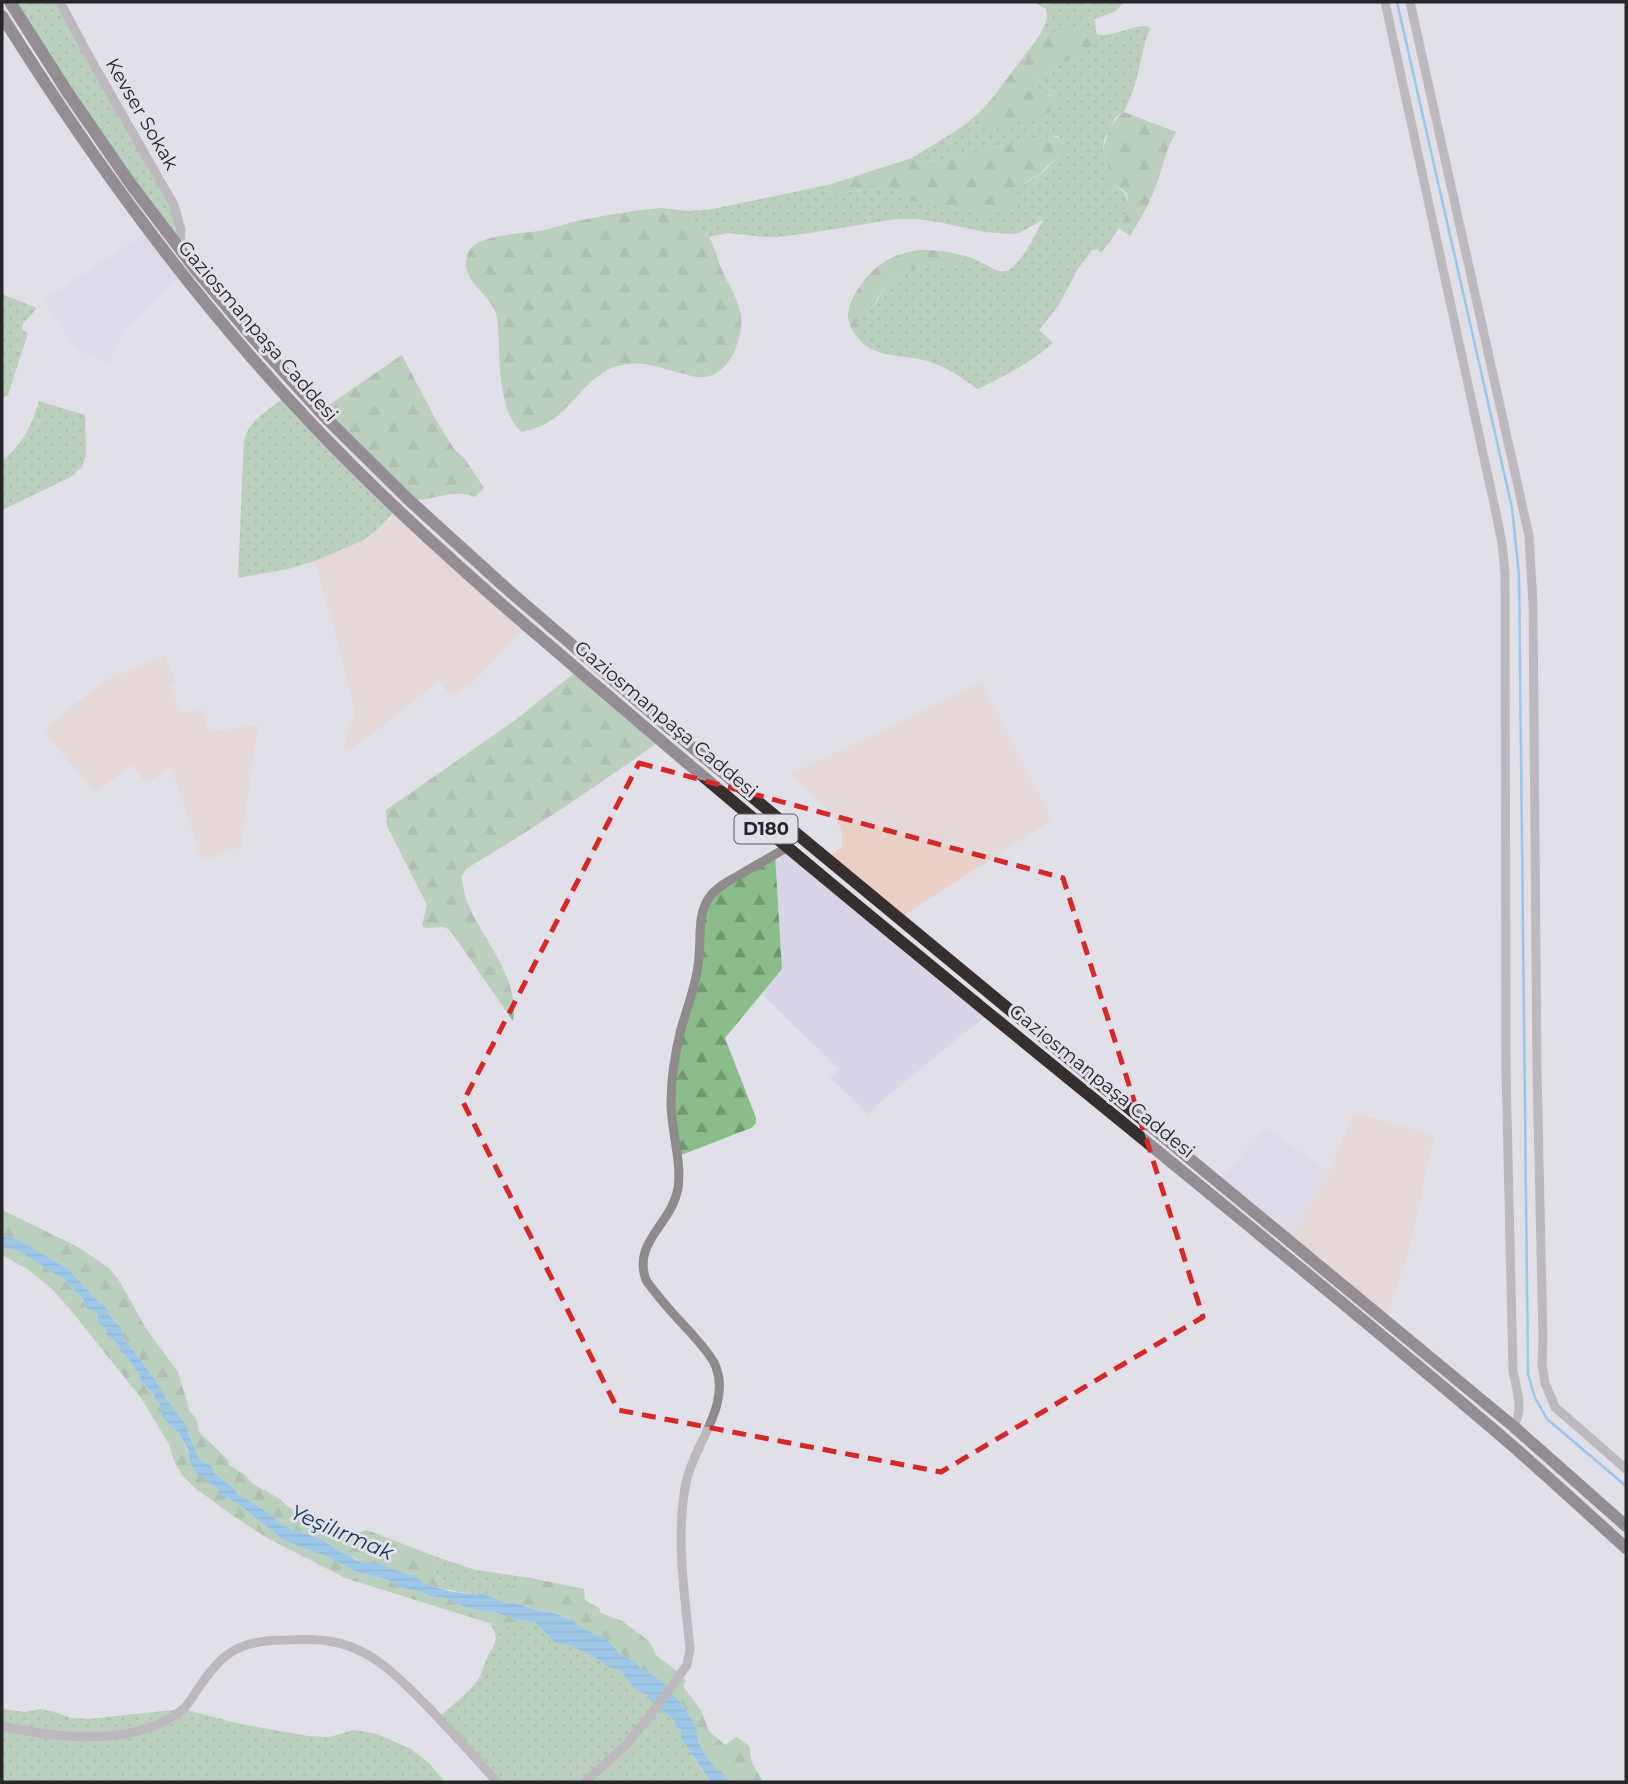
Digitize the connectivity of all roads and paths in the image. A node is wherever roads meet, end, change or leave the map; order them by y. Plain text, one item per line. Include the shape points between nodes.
1 (10, 2) edge
2 (60, 2) edge
3 (1385, 2) edge
4 (1410, 2) edge
5 (2, 16) edge
6 (180, 248) junction
7 (788, 847) junction
8 (1513, 1426) junction
9 (1626, 1469) edge
10 (1626, 1527) edge
11 (1626, 1548) edge
12 (2, 1726) edge
13 (497, 1782) edge
14 (585, 1782) edge

1 - 6 highway, Gaziosmanpaşa Caddesi / D180 via 130,183
2 - 6 street, Kevser Sokak via 174,205 180,222
3 - 8 street via 1496,513 1505,574 1506,1070 1513,1371 1519,1412
4 - 9 street via 1530,544 1542,1366 1555,1406
5 - 7 highway, Gaziosmanpaşa Caddesi / D180 via 84,143 168,258 311,423 456,565
6 - 8 highway, Gaziosmanpaşa Caddesi / D180 via 324,416 507,589 680,738
7 - 11 highway, Gaziosmanpaşa Caddesi / D180 via 1503,1438
7 - 14 street via 717,888 704,905 695,984 673,1066 672,1129 678,1187 675,1202 642,1261 646,1280 707,1352 719,1380 718,1404 691,1465 683,1504 687,1665 625,1746
8 - 10 highway, Gaziosmanpaşa Caddesi / D180
12 - 13 street via 88,1737 142,1730 183,1709 211,1670 231,1652 261,1642 323,1641 373,1657 393,1673

